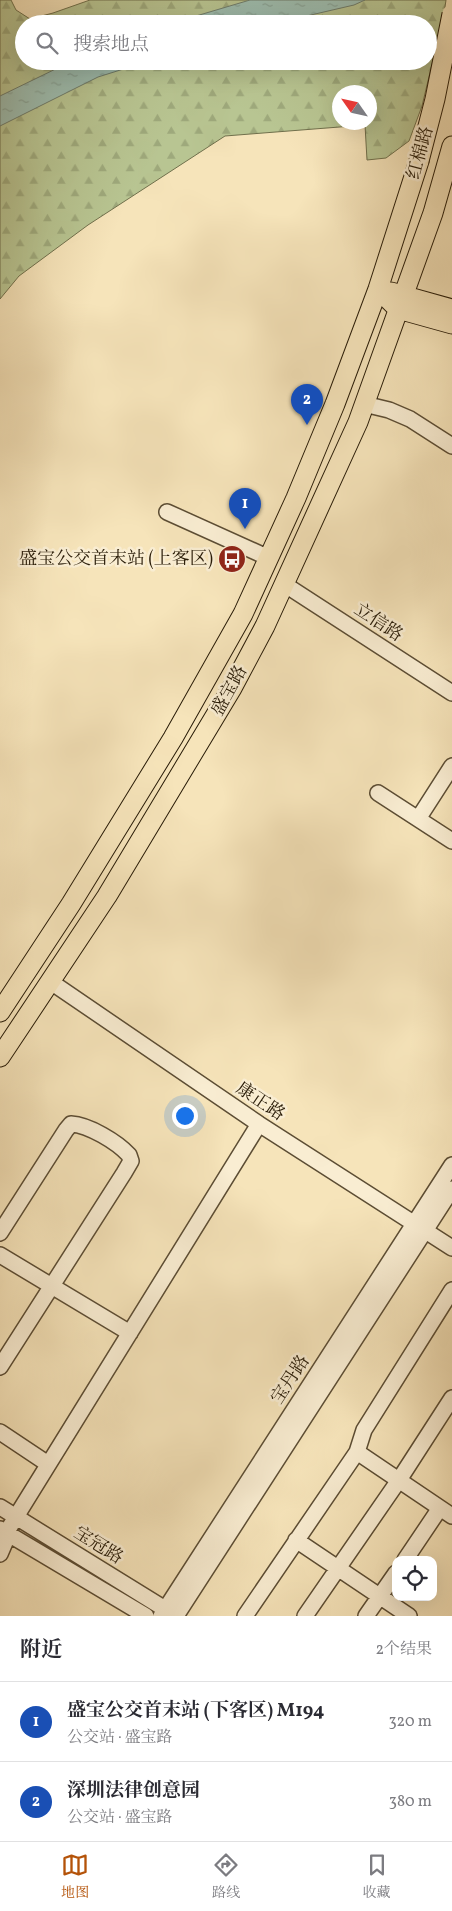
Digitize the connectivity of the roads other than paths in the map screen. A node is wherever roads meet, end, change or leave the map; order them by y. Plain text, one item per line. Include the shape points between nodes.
1 (452, 14) edge
2 (452, 146) edge
3 (378, 289) junction
4 (401, 302) junction
5 (452, 309) edge
6 (452, 324) edge
7 (364, 404) junction
8 (452, 446) edge
9 (168, 512) dead end
10 (269, 558) junction
11 (284, 584) junction
12 (452, 693) edge
13 (452, 766) edge
14 (378, 793) dead end
15 (418, 819) junction
16 (452, 841) edge
17 (51, 982) junction
18 (0, 1012) edge
19 (0, 1057) edge
20 (259, 1124) junction
21 (452, 1165) edge
22 (452, 1189) edge
23 (420, 1227) junction
24 (0, 1233) edge
25 (452, 1248) edge
26 (0, 1255) edge
27 (51, 1287) junction
28 (452, 1290) edge
29 (130, 1333) junction
30 (0, 1367) edge
31 (452, 1398) edge
32 (0, 1432) edge
33 (357, 1452) junction
34 (48, 1464) junction
35 (399, 1480) junction
36 (0, 1507) edge
37 (449, 1513) edge
38 (15, 1517) junction
39 (3, 1531) edge
40 (296, 1540) junction
41 (0, 1554) edge
42 (409, 1556) edge
43 (338, 1568) junction
44 (392, 1579) edge
45 (380, 1596) junction
46 (171, 1615) edge
47 (146, 1616) edge
48 (245, 1616) edge
49 (305, 1616) edge
50 (366, 1616) edge
51 (409, 1616) edge

1 - 3 main road, 红棉路, bridge via 419,161
2 - 4 main road, 红棉路 via 433,213
3 - 4 main road
3 - 10 main road, 盛宝路 via 335,404
4 - 5 main road
4 - 6 main road
4 - 7 main road, 盛宝路
7 - 8 street via 410,419
7 - 11 main road, 盛宝路
9 - 10 street
10 - 18 main road, 盛宝路 via 243,614 173,738
11 - 12 street, 立信路
11 - 17 main road, 盛宝路 via 232,688 107,896
13 - 15 street
14 - 15 street
15 - 16 street
17 - 19 main road, 盛宝路
17 - 20 street, 康正路
20 - 23 street, 康正路
20 - 29 street
21 - 23 street, 宝丹路
22 - 23 street, 宝丹路
23 - 25 street, 康正路
23 - 46 street, 宝丹路
24 - 27 street via 71,1124 81,1124 93,1130 129,1155 131,1162 124,1174
26 - 27 street
27 - 29 street
27 - 30 street
28 - 33 street via 364,1430
29 - 34 street
31 - 35 street
32 - 34 street
33 - 35 street
33 - 40 street
34 - 38 street
35 - 37 street
35 - 43 street
36 - 38 street, 宝冠路
37 - 42 street
38 - 39 street
38 - 46 street, 宝冠路
39 - 41 street via 6,1540
39 - 47 street, 宝冠路
40 - 43 street
40 - 48 street
43 - 45 street
43 - 49 street
44 - 45 street
45 - 50 street
45 - 51 street

